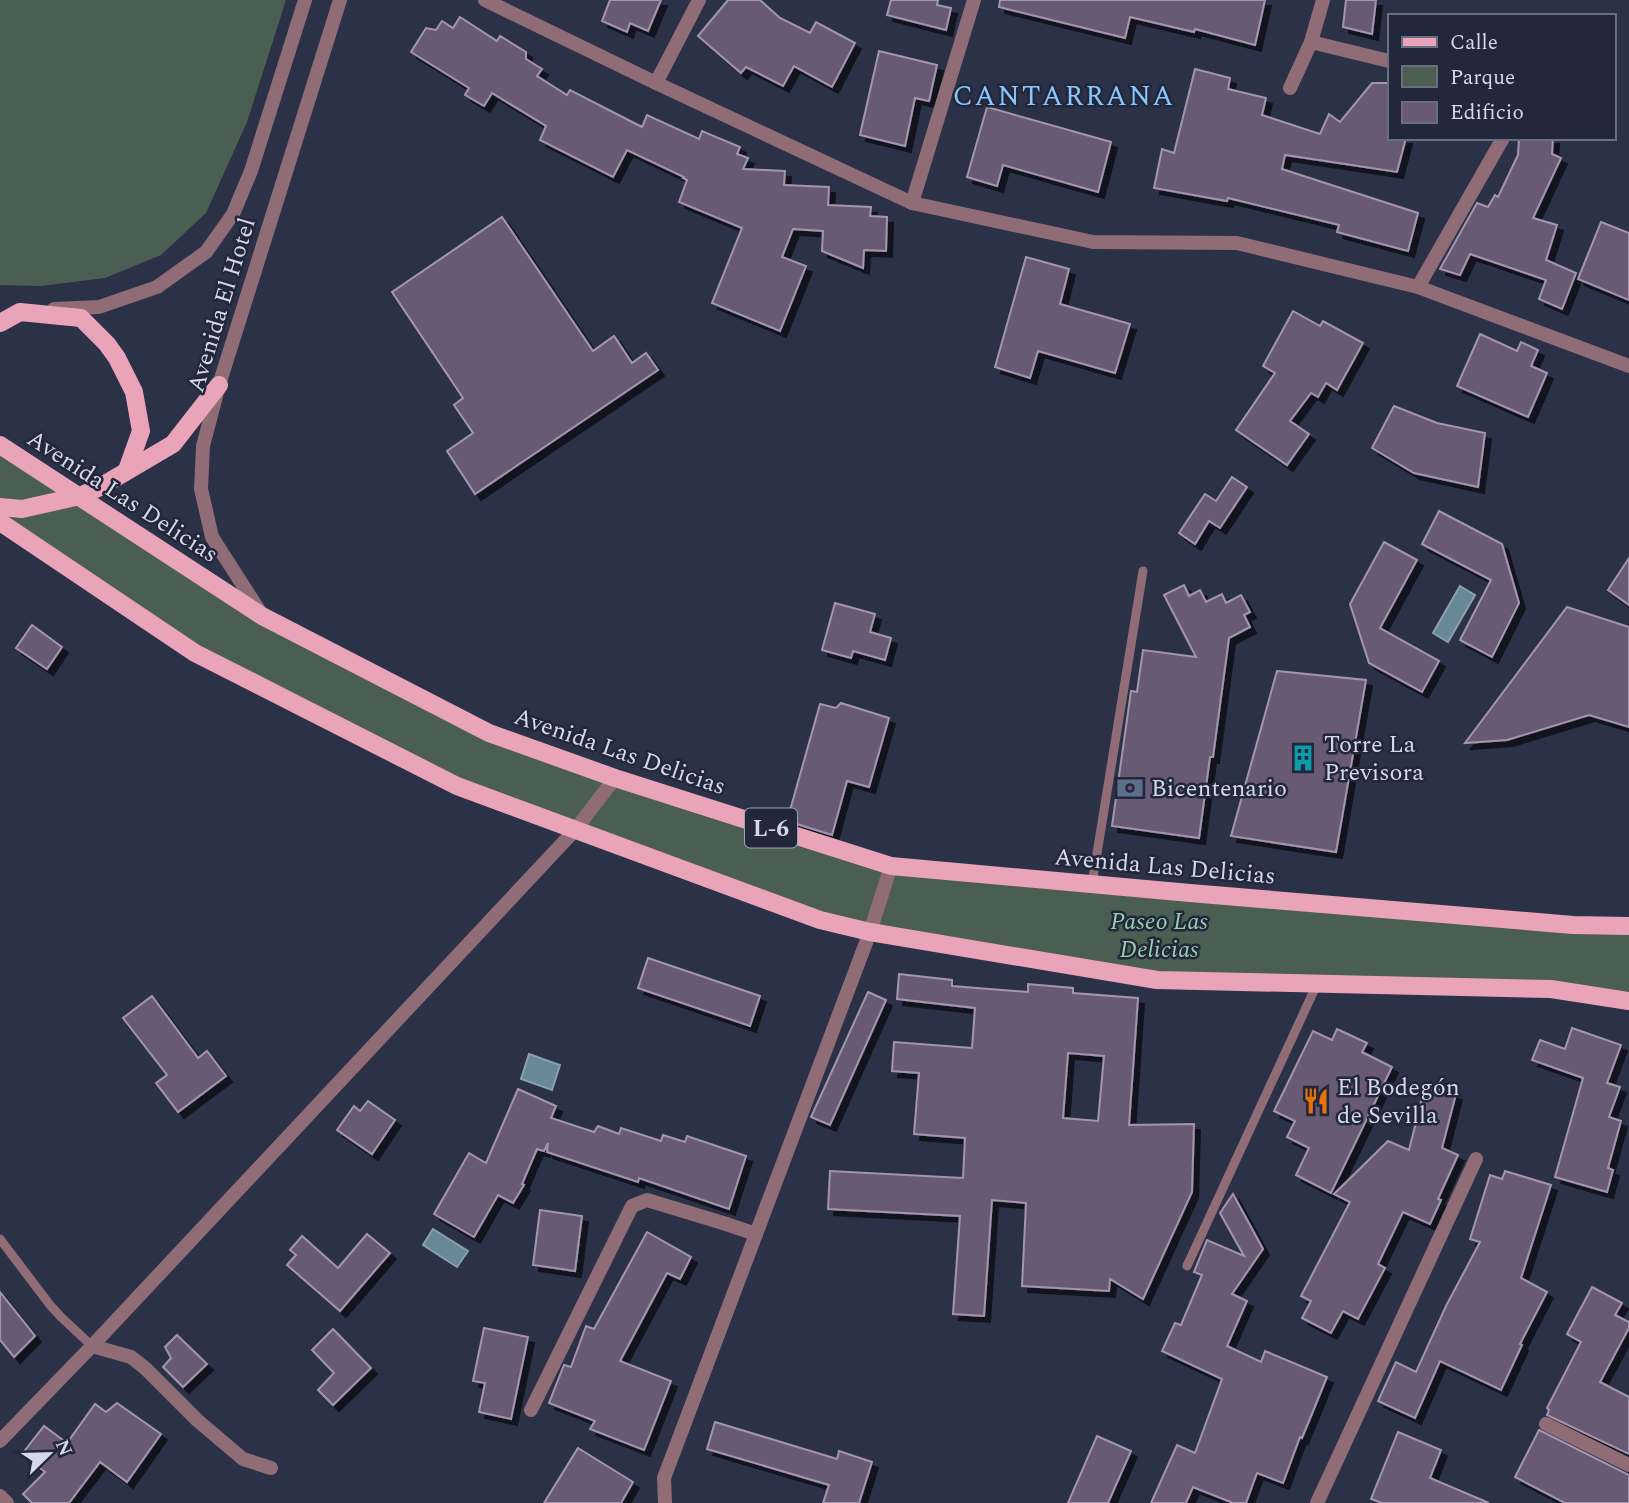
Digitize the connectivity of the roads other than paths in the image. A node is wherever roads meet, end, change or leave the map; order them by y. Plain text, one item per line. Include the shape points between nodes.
1 (305, 0) edge
2 (340, 0) edge
3 (485, 0) edge
4 (699, 0) edge
5 (974, 0) edge
6 (1323, 0) edge
7 (1311, 42) junction
8 (1388, 61) edge
9 (656, 83) junction
10 (1290, 88) dead end
11 (1502, 140) edge
12 (912, 202) junction
13 (1419, 287) junction
14 (0, 311) edge
15 (20, 312) junction
16 (0, 323) edge
17 (1629, 366) edge
18 (219, 385) junction
19 (0, 444) edge
20 (127, 470) junction
21 (80, 496) junction
22 (0, 507) edge
23 (2, 529) edge
24 (1143, 571) dead end
25 (262, 616) junction
26 (614, 778) junction
27 (575, 830) junction
28 (891, 866) junction
29 (1092, 884) junction
30 (1629, 926) edge
31 (870, 932) junction
32 (1317, 984) junction
33 (1629, 1001) edge
34 (1476, 1159) dead end
35 (756, 1234) junction
36 (0, 1239) edge
37 (1187, 1266) dead end
38 (92, 1346) junction
39 (531, 1410) dead end
40 (1546, 1424) dead end
41 (0, 1441) edge
42 (1629, 1465) edge
43 (271, 1468) dead end
44 (0, 1496) edge
45 (6, 1503) edge
46 (665, 1503) edge
47 (1317, 1503) edge

1 - 15 street, Avenida El Hotel via 251,171 233,214 206,252 157,287 99,307
2 - 18 street, Avenida El Hotel
3 - 9 street
4 - 9 street
5 - 12 street
6 - 7 street
7 - 8 street
7 - 10 street
9 - 12 street
11 - 13 street
12 - 13 street via 1093,242 1237,243
13 - 17 street
14 - 15 street
15 - 16 main road
15 - 20 main road via 81,318 117,358 134,392 141,431
18 - 20 main road via 173,444
18 - 25 street, Avenida El Hotel via 203,446 201,489 212,537
19 - 21 main road, Avenida Las Delicias / L-6
20 - 21 main road
21 - 22 main road via 22,509
21 - 25 main road, Avenida Las Delicias / L-6
23 - 27 main road via 195,653 457,786
24 - 29 lane
25 - 26 main road, Avenida Las Delicias / L-6 via 489,733
26 - 27 street
26 - 28 main road, Avenida Las Delicias / L-6
27 - 31 main road via 820,920
27 - 38 street
28 - 29 main road, Avenida Las Delicias / L-6
28 - 31 street
29 - 30 main road, Avenida Las Delicias / L-6
31 - 32 main road via 1157,980
31 - 35 street
32 - 33 main road via 1551,989
32 - 37 lane
34 - 47 street
35 - 39 street via 647,1200 632,1206
35 - 46 street via 664,1478
36 - 38 lane via 50,1305
38 - 41 street
38 - 43 street via 131,1357 243,1459
40 - 42 street
44 - 45 street

